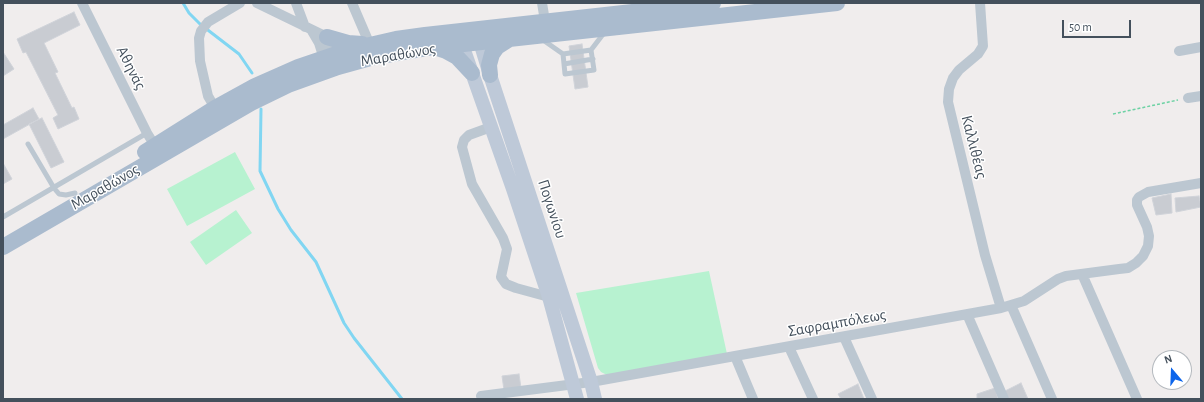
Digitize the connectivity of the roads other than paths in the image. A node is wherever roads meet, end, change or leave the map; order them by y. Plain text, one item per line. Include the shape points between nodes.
1 (82, 3) edge
2 (240, 3) edge
3 (257, 3) edge
4 (296, 3) edge
5 (352, 3) edge
6 (542, 3) edge
7 (713, 3) edge
8 (837, 3) edge
9 (980, 3) edge
10 (677, 5) edge
11 (545, 21) junction
12 (607, 29) junction
13 (315, 32) junction
14 (478, 36) junction
15 (539, 36) junction
16 (461, 37) junction
17 (508, 40) junction
18 (370, 45) junction
19 (1201, 47) edge
20 (427, 48) junction
21 (591, 50) junction
22 (1179, 51) dead end
23 (563, 54) junction
24 (593, 60) junction
25 (330, 62) junction
26 (564, 64) junction
27 (472, 73) junction
28 (490, 75) junction
29 (1201, 96) edge
30 (1188, 98) road end
31 (215, 108) junction
32 (491, 127) junction
33 (151, 139) junction
34 (28, 144) dead end
35 (1201, 183) edge
36 (54, 188) junction
37 (75, 193) junction
38 (3, 217) edge
39 (3, 235) edge
40 (3, 247) edge
41 (1082, 274) junction
42 (549, 297) junction
43 (1011, 305) junction
44 (1001, 308) junction
45 (967, 314) junction
46 (844, 337) junction
47 (788, 347) junction
48 (735, 356) junction
49 (591, 382) junction
50 (573, 384) junction
51 (481, 396) dead end
52 (577, 399) edge
53 (595, 399) edge
54 (753, 399) edge
55 (813, 399) edge
56 (872, 399) edge
57 (1004, 399) edge
58 (1052, 399) edge
59 (1137, 399) edge

1 - 33 street, Αθηνάς
2 - 31 street via 208,22 199,38 200,61 208,96
3 - 13 street
4 - 13 street
5 - 18 street
6 - 11 street
7 - 10 main road, Μαραθώνος
8 - 12 main road, Μαραθώνος
9 - 44 street, Καλλιθέας via 983,46 953,78 948,102 985,255
10 - 11 main road, Μαραθώνος
11 - 14 main road, Μαραθώνος
12 - 15 main road, Μαραθώνος
12 - 21 lane
13 - 18 main road via 348,43
13 - 25 street
13 - 25 street
14 - 16 main road, Μαραθώνος
14 - 17 main road, Μαραθώνος
14 - 28 main road, Πογωνίου
15 - 17 main road, Μαραθώνος
15 - 23 lane
16 - 18 main road, Μαραθώνος via 396,39
16 - 20 main road, Μαραθώνος
16 - 27 main road, Πογωνίου
17 - 28 main road via 501,43 492,54
18 - 25 main road, Μαραθώνος
19 - 22 street
20 - 25 main road, Μαραθώνος
20 - 27 main road via 453,54
21 - 23 lane
21 - 24 lane
23 - 26 lane
24 - 26 lane
24 - 26 lane via 594,70 565,74
25 - 31 main road, Μαραθώνος via 272,78
25 - 40 main road, Μαραθώνος via 251,103
27 - 32 main road, Πογωνίου
28 - 49 main road, Πογωνίου
29 - 30 street
31 - 33 main road, Μαραθώνος
32 - 42 main road, Πογωνίου
32 - 42 street via 469,134 462,148 472,184 507,249 501,276 506,284
33 - 36 lane
33 - 37 main road, Μαραθώνος
34 - 36 lane
35 - 41 street, Σαφραμπόλεως via 1148,192 1139,197 1137,205 1149,236 1143,256 1128,268
36 - 37 lane via 59,194
36 - 38 lane
37 - 39 main road, Μαραθώνος
41 - 43 street, Σαφραμπόλεως via 1058,279 1024,301
41 - 59 street
42 - 50 main road, Πογωνίου
43 - 44 street, Σαφραμπόλεως
43 - 58 street
44 - 45 street, Σαφραμπόλεως
45 - 46 street, Σαφραμπόλεως
45 - 57 street
46 - 47 street, Σαφραμπόλεως
46 - 56 street
47 - 48 street, Σαφραμπόλεως
47 - 55 street
48 - 49 street, Σαφραμπόλεως
48 - 54 street
49 - 50 street, Σαφραμπόλεως
49 - 53 main road, Πογωνίου
50 - 51 street
50 - 52 main road, Πογωνίου

